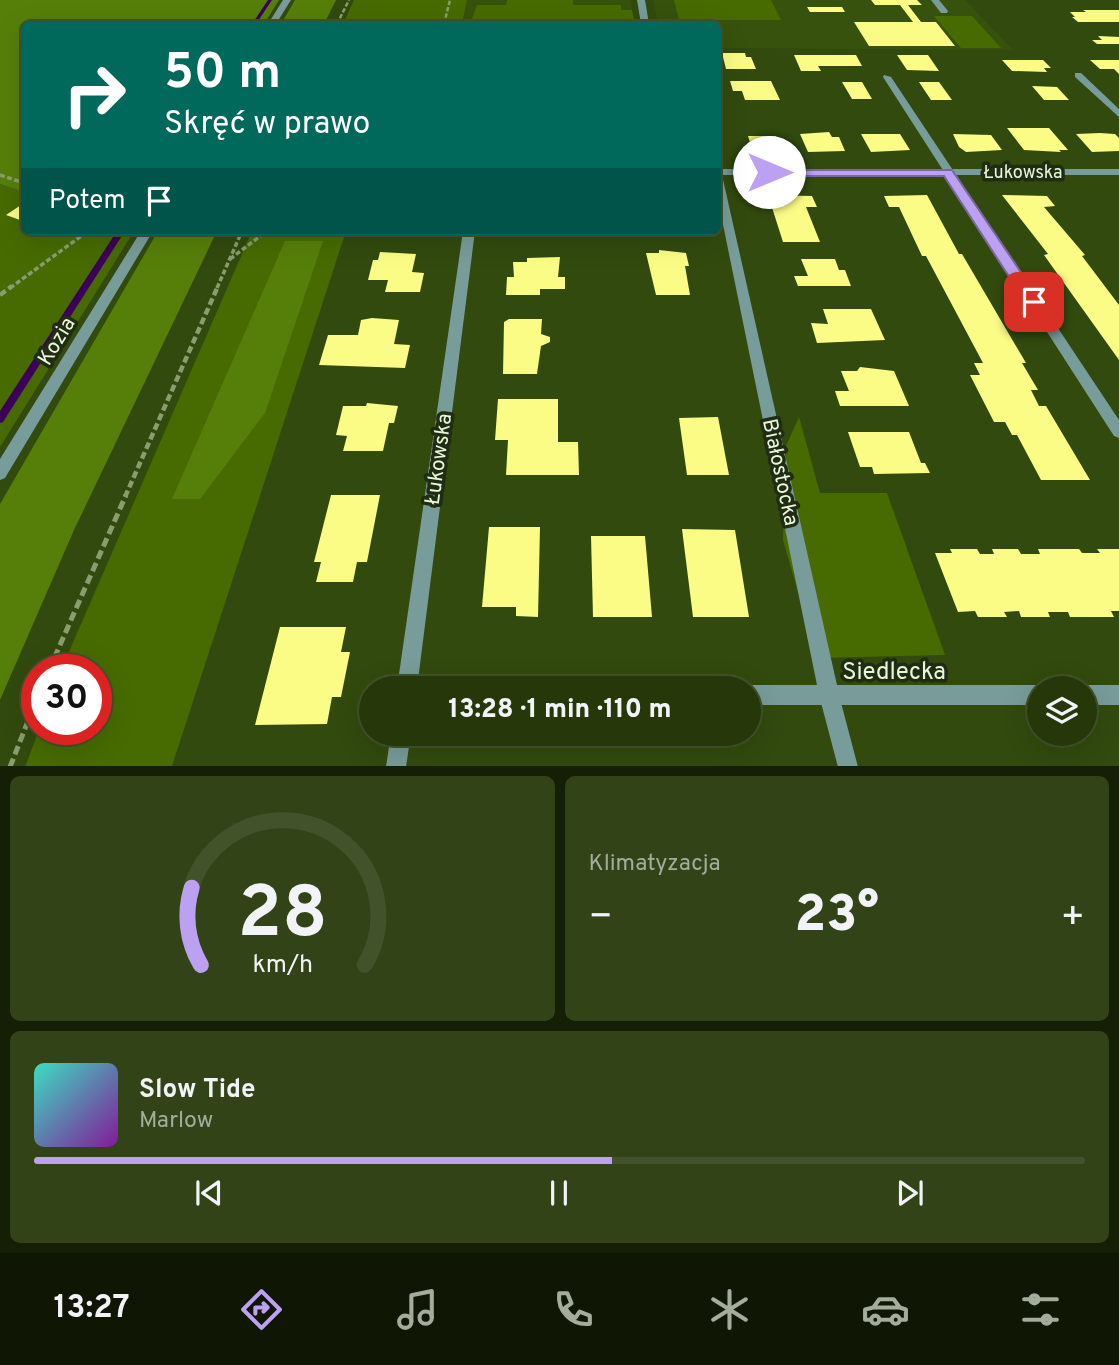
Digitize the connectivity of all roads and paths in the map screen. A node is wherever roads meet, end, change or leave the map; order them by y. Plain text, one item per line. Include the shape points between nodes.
1 (287, 0) edge
2 (349, 0) edge
3 (450, 0) edge
4 (640, 0) edge
5 (935, 0) edge
6 (944, 11) dead end
7 (274, 21) edge
8 (338, 21) edge
9 (445, 21) edge
10 (644, 21) edge
11 (1078, 75) dead end
12 (887, 76) dead end
13 (1119, 114) edge
14 (948, 172) junction
15 (1119, 172) edge
16 (721, 174) edge
17 (0, 175) edge
18 (21, 182) edge
19 (721, 188) edge
20 (82, 235) edge
21 (145, 235) edge
22 (240, 235) edge
23 (262, 235) edge
24 (468, 235) edge
25 (229, 259) junction
26 (0, 295) edge
27 (1119, 432) edge
28 (0, 473) edge
29 (55, 654) edge
30 (409, 676) edge
31 (761, 695) edge
32 (830, 695) junction
33 (1027, 695) edge
34 (1097, 695) edge
35 (1119, 695) edge
36 (21, 738) edge
37 (399, 746) edge
38 (10, 766) edge
39 (396, 766) edge
40 (848, 766) edge

1 - 7 street
2 - 8 path
3 - 9 path
4 - 10 street
5 - 6 street
11 - 13 street
12 - 14 street
14 - 15 street, Łukowska
14 - 16 street, Łukowska
14 - 27 street
17 - 18 path
19 - 32 street, Białostocka
20 - 26 path
21 - 28 street, Kozia
22 - 25 path
23 - 25 path
24 - 30 street, Łukowska
25 - 29 path
31 - 32 street, Siedlecka
32 - 33 street, Siedlecka
32 - 40 street, Białostocka
34 - 35 street
36 - 38 path
37 - 39 street

